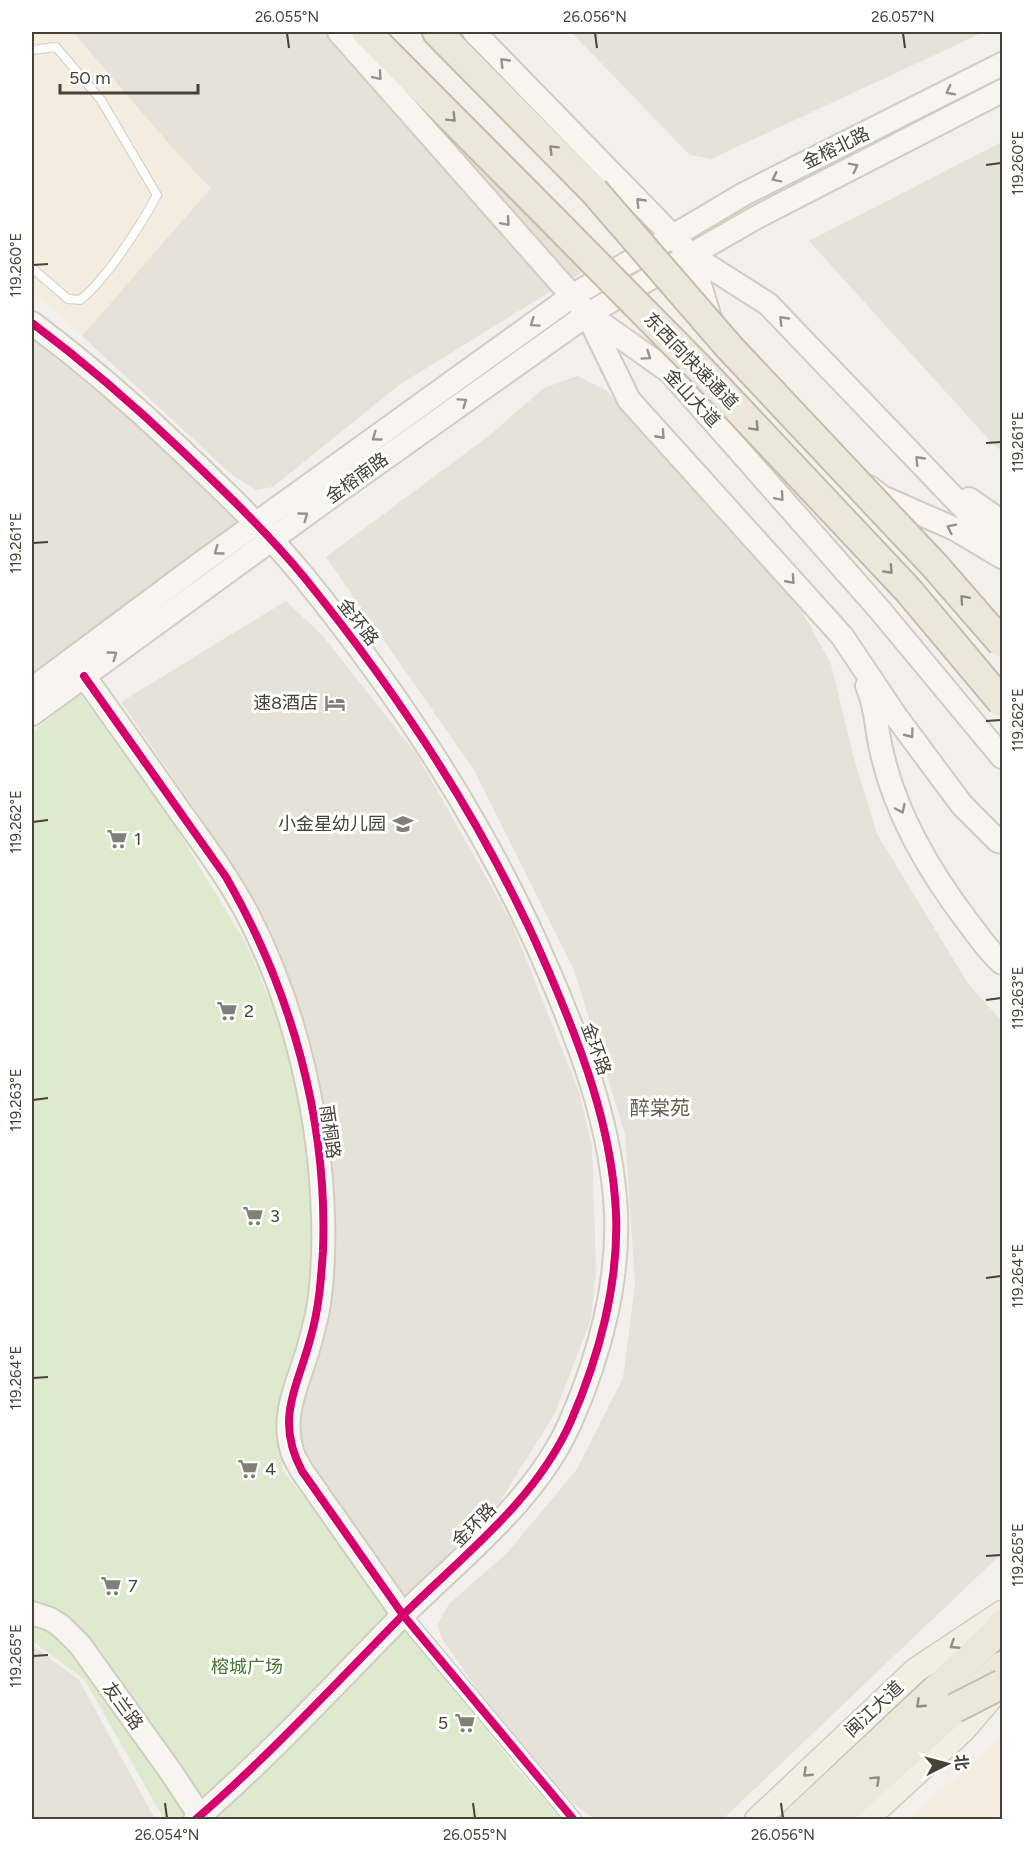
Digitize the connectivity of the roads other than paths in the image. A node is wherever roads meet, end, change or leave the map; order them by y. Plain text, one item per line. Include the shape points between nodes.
1 (339, 32) edge
2 (366, 32) edge
3 (437, 32) edge
4 (474, 32) edge
5 (32, 50) edge
6 (1002, 64) edge
7 (1002, 91) edge
8 (672, 235) junction
9 (691, 255) junction
10 (32, 269) edge
11 (572, 296) junction
12 (588, 314) junction
13 (32, 323) edge
14 (938, 480) junction
15 (1002, 522) edge
16 (255, 524) junction
17 (270, 541) junction
18 (1002, 548) edge
19 (1002, 557) edge
20 (842, 636) junction
21 (1002, 643) edge
22 (84, 676) junction
23 (32, 689) edge
24 (1002, 702) edge
25 (32, 714) edge
26 (1002, 757) edge
27 (1002, 843) edge
28 (1002, 963) edge
29 (32, 1613) edge
30 (403, 1615) junction
31 (1000, 1626) edge
32 (1002, 1666) edge
33 (1002, 1684) edge
34 (955, 1708) junction
35 (197, 1818) edge
36 (574, 1820) edge
37 (757, 1820) edge
38 (796, 1820) edge
39 (833, 1820) edge
40 (865, 1820) edge

1 -> 11 main road, 金山大道
2 -> 24 highway, 东西向快速通道, bridge via 703,372 908,590
21 -> 3 highway, 东西向快速通道, bridge via 730,348 594,191
8 -> 4 main road
5 - 10 lane via 56,47 101,100 157,195 93,290 80,300 68,299
6 -> 8 main road, 金榕北路 via 744,194
9 -> 7 main road, 金榕北路
8 - 9 main road
8 - 11 main road, 金榕南路
9 - 12 main road, 金榕南路
14 -> 9 main road via 768,304
19 -> 9 main road via 955,529 882,497 811,444 717,342
11 - 12 main road, 金山大道
11 -> 16 main road, 金榕南路
17 -> 12 main road, 金榕南路
12 -> 20 main road via 629,400
12 -> 26 main road, 金山大道 via 670,372 879,609
13 - 16 main road, 金环路 via 150,421
14 - 15 main road
14 - 18 main road
16 - 17 main road, 金环路
16 -> 23 main road, 金榕南路
22 -> 17 main road, 金榕南路
17 - 30 main road, 金环路 via 301,574 407,714 496,861 584,1057 603,1122 614,1187 616,1238 611,1288 595,1353 570,1424 542,1472 504,1518
20 -> 27 main road via 962,805
20 -> 28 main road via 872,697 882,753 895,795 926,863
22 - 25 main road, 金榕南路
22 - 30 main road, 雨桐路 via 226,877 258,936 289,1018 312,1110 323,1233 317,1314 289,1406 292,1453
29 - 35 main road, 友兰路 via 56,1622 80,1645 171,1772
30 - 35 main road, 金环路
30 - 36 street
31 -> 37 main road, 闽江大道 via 916,1670
31 -> 38 highway
32 - 34 highway, bridge
33 - 34 highway, bridge
33 - 40 main road via 963,1730
39 -> 34 highway

